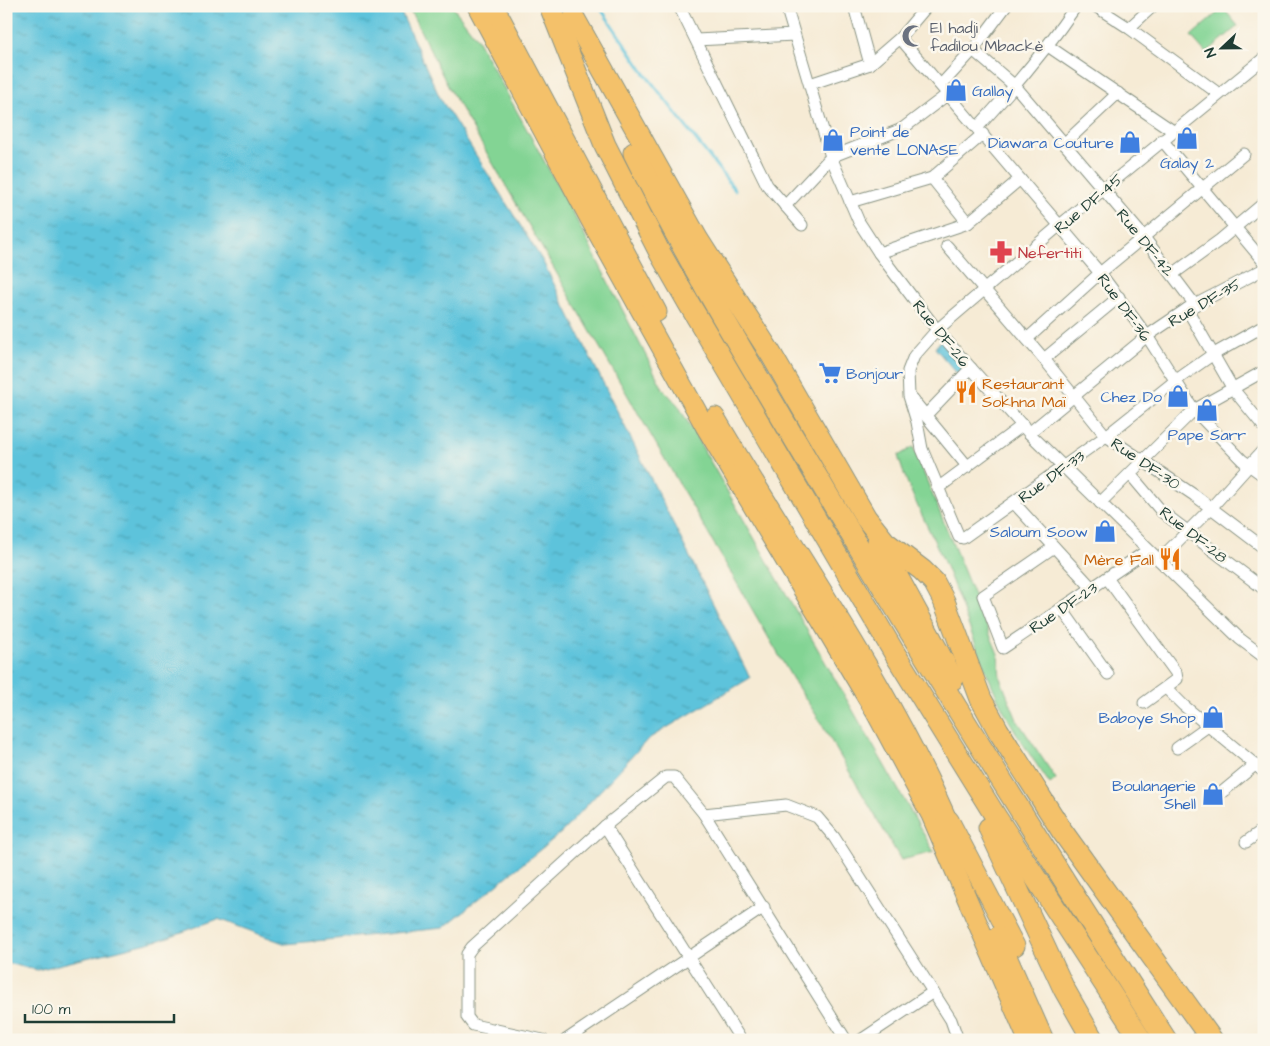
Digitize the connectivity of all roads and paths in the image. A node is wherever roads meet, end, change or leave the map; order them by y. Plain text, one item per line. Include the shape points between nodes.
1 (477, 6) edge
2 (494, 6) edge
3 (536, 6) edge
4 (550, 6) edge
5 (679, 6) edge
6 (786, 6) edge
7 (854, 6) edge
8 (1006, 6) edge
9 (1076, 6) edge
10 (1095, 6) edge
11 (1153, 6) edge
12 (923, 8) edge
13 (1140, 11) edge
14 (572, 12) edge
15 (1129, 28) junction
16 (794, 35) junction
17 (900, 38) junction
18 (696, 40) junction
19 (1048, 46) junction
20 (973, 50) junction
21 (1262, 63) edge
22 (870, 64) junction
23 (810, 84) junction
24 (1016, 87) junction
25 (945, 89) junction
26 (1118, 93) junction
27 (1219, 94) junction
28 (591, 114) junction
29 (980, 131) junction
30 (1174, 131) junction
31 (1162, 140) junction
32 (1064, 144) junction
33 (1244, 154) dead end
34 (831, 157) junction
35 (932, 178) junction
36 (1020, 178) junction
37 (1202, 187) junction
38 (1103, 190) junction
39 (850, 202) junction
40 (1264, 203) edge
41 (785, 206) junction
42 (968, 223) junction
43 (802, 225) dead end
44 (1060, 225) junction
45 (1235, 227) junction
46 (1143, 236) junction
47 (947, 246) dead end
48 (880, 253) junction
49 (1264, 262) edge
50 (1264, 269) edge
51 (1100, 273) junction
52 (1173, 274) junction
53 (985, 290) junction
54 (1120, 297) junction
55 (1191, 307) junction
56 (1264, 326) edge
57 (937, 330) junction
58 (1147, 336) junction
59 (1026, 339) junction
60 (1212, 355) junction
61 (1044, 359) junction
62 (970, 368) junction
63 (1264, 371) edge
64 (1176, 381) junction
65 (1233, 389) junction
66 (909, 396) junction
67 (1074, 397) junction
68 (1194, 410) junction
69 (926, 416) junction
70 (1264, 427) edge
71 (1026, 429) junction
72 (1106, 436) junction
73 (1264, 449) edge
74 (1142, 462) junction
75 (1249, 463) junction
76 (968, 466) junction
77 (1063, 467) junction
78 (1130, 474) junction
79 (1264, 476) edge
80 (938, 488) junction
81 (1014, 503) junction
82 (1100, 503) junction
83 (1210, 509) junction
84 (866, 518) junction
85 (1188, 531) junction
86 (961, 538) joint
87 (1054, 547) junction
88 (1264, 548) edge
89 (1148, 550) junction
90 (1158, 560) junction
91 (1107, 578) junction
92 (1092, 588) junction
93 (1264, 589) edge
94 (1062, 608) junction
95 (895, 654) junction
96 (1264, 657) edge
97 (1108, 674) dead end
98 (1166, 688) junction
99 (1144, 703) dead end
100 (1208, 726) junction
101 (1177, 748) dead end
102 (1259, 768) edge
103 (1215, 798) dead end
104 (938, 813) junction
105 (704, 814) junction
106 (605, 826) junction
107 (1264, 829) edge
108 (1034, 834) junction
109 (1246, 842) dead end
110 (764, 907) junction
111 (689, 958) junction
112 (933, 992) junction
113 (1210, 1036) edge
114 (543, 1040) edge
115 (566, 1040) edge
116 (741, 1040) edge
117 (846, 1040) edge
118 (861, 1040) edge
119 (958, 1040) edge
120 (1015, 1040) edge
121 (1028, 1040) edge
122 (1044, 1040) edge
123 (1057, 1040) edge
124 (1093, 1040) edge
125 (1141, 1040) edge
126 (1166, 1040) edge

1 - 104 highway via 591,221 706,426
2 - 104 highway via 687,368 920,759
3 - 28 highway via 562,63
4 - 28 highway
5 - 18 street
6 - 16 street, Rue DF-26
7 - 22 street
8 - 20 street
9 - 19 street
10 - 15 street
11 - 13 street
12 - 17 street
13 - 15 street
14 - 84 highway via 698,240 771,354
14 - 108 highway via 616,118 707,291 909,633
15 - 27 street
16 - 18 street
16 - 23 street, Rue DF-26
17 - 22 street
17 - 25 street, Rue DF-36
18 - 41 street via 767,185
19 - 24 street
19 - 26 street
20 - 24 street, Rue DF-42
20 - 25 street
21 - 27 street, Rue DF-45
22 - 23 street
23 - 34 street, Rue DF-26
24 - 29 street
24 - 32 street, Rue DF-42
25 - 29 street, Rue DF-36
25 - 34 street via 902,129
26 - 30 street
26 - 32 street
27 - 30 street, Rue DF-45
28 - 95 highway via 664,261
29 - 35 street
29 - 36 street, Rue DF-36
30 - 31 street, Rue DF-45
31 - 37 street
31 - 38 street, Rue DF-45
32 - 38 street, Rue DF-42
33 - 37 street
34 - 39 street, Rue DF-26
34 - 41 street
35 - 39 street
35 - 42 street
36 - 42 street
36 - 44 street, Rue DF-36
37 - 45 street
37 - 46 street
38 - 44 street, Rue DF-45
38 - 46 street, Rue DF-42
39 - 48 street, Rue DF-26
40 - 45 street
41 - 43 street
42 - 48 street
44 - 51 street, Rue DF-36
44 - 53 street, Rue DF-45
45 - 49 street
45 - 52 street
46 - 51 street
46 - 52 street, Rue DF-42
47 - 53 street, Rue DF-30
48 - 57 street, Rue DF-26
50 - 55 street, Rue DF-35
51 - 54 street, Rue DF-36
51 - 59 street
52 - 55 street, Rue DF-42
53 - 57 street, Rue DF-45
53 - 59 street, Rue DF-30
54 - 58 street, Rue DF-36
54 - 61 street
55 - 58 street, Rue DF-35
55 - 60 street, Rue DF-42
56 - 60 street, Rue DF-33
57 - 62 street, Rue DF-26
57 - 66 street, Rue DF-45 via 910,364
58 - 64 street, Rue DF-36
58 - 67 street, Rue DF-35
59 - 61 street, Rue DF-30
60 - 64 street, Rue DF-33
60 - 65 street, Rue DF-42
61 - 67 street, Rue DF-30
62 - 69 street
62 - 71 street, Rue DF-26
63 - 65 street
64 - 68 street, Rue DF-36
64 - 72 street, Rue DF-33
65 - 68 street
65 - 70 street, Rue DF-42
66 - 69 street
66 - 80 street, Rue DF-45 via 922,448
67 - 71 street, Rue DF-35
67 - 72 street, Rue DF-30
68 - 74 street
68 - 75 street, Rue DF-36 via 1242,460
69 - 76 street
71 - 76 street, Rue DF-35
71 - 77 street, Rue DF-26
72 - 74 street, Rue DF-30
72 - 77 street, Rue DF-33
73 - 75 street
74 - 78 street
74 - 83 street, Rue DF-30
75 - 79 street, Rue DF-36
75 - 83 street
76 - 80 street, Rue DF-35
77 - 81 street, Rue DF-33
77 - 82 street, Rue DF-26
78 - 82 street
78 - 85 street, Rue DF-28 via 1162,512
80 - 86 street, Rue DF-45
81 - 86 street, Rue DF-33
81 - 87 street
82 - 89 street, Rue DF-26
83 - 85 street
83 - 88 street, Rue DF-30
84 - 108 highway
84 - 113 highway via 885,542 934,582 981,699 998,730 1062,831
85 - 90 street
85 - 93 street, Rue DF-28
87 - 92 street
87 - 94 street, Rue DF-23 via 983,596 1003,648
89 - 90 street, Rue DF-26
89 - 91 street, Rue DF-23
90 - 96 street, Rue DF-26 via 1240,639
91 - 92 street, Rue DF-23
91 - 98 street via 1176,673 1177,679
92 - 94 street, Rue DF-23
94 - 97 street
95 - 124 highway via 994,835 1064,989
95 - 125 highway
98 - 99 street
98 - 100 street
100 - 101 street
100 - 102 street
102 - 103 street
104 - 120 highway
104 - 121 highway
104 - 122 highway
104 - 123 highway via 1015,946
105 - 106 street via 670,776
105 - 110 street
105 - 112 street via 786,805 816,817 834,837
106 - 111 street
106 - 114 street via 467,954 467,1017 470,1022
107 - 109 street
108 - 126 highway
110 - 111 street
110 - 117 street
111 - 115 street
111 - 116 street
112 - 118 street
112 - 119 street via 951,1020

